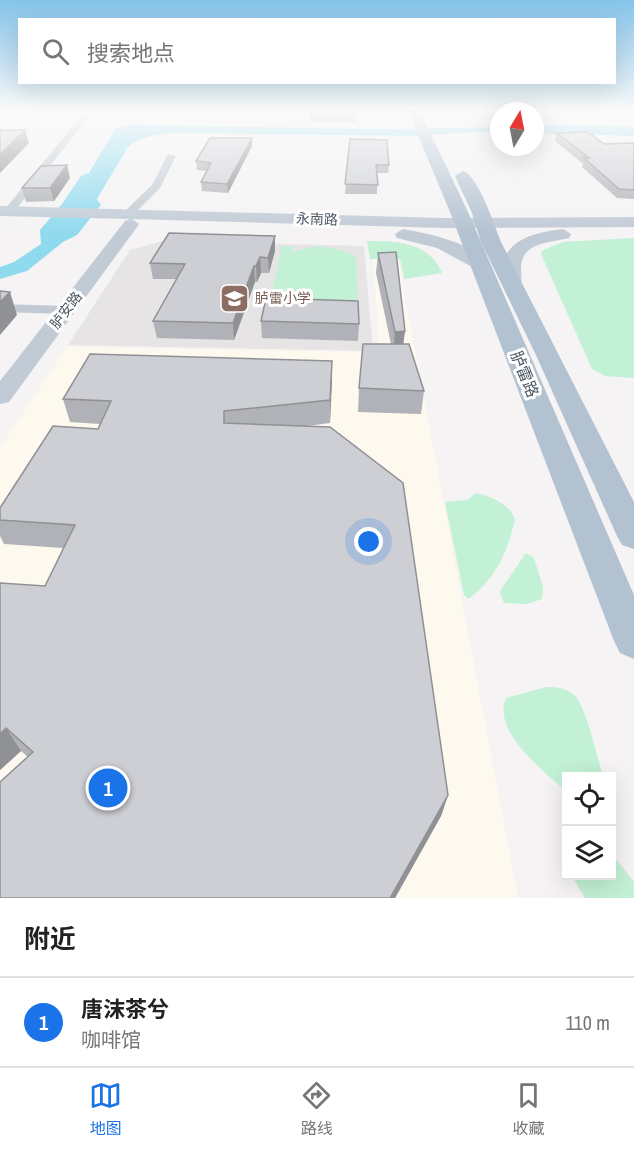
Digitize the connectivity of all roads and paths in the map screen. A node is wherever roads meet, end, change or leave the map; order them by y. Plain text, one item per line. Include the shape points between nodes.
1 (56, 151) edge
2 (436, 151) edge
3 (445, 151) edge
4 (171, 156) dead end
5 (449, 190) junction
6 (472, 196) junction
7 (3, 214) edge
8 (130, 219) junction
9 (379, 221) junction
10 (634, 222) edge
11 (475, 227) junction
12 (591, 227) junction
13 (363, 229) junction
14 (634, 231) edge
15 (480, 264) junction
16 (512, 285) junction
17 (0, 308) edge
18 (66, 310) junction
19 (0, 397) edge
20 (634, 536) edge
21 (634, 640) edge

1 - 7 street
2 - 5 main road, 胪雷路
3 - 6 main road, 胪雷路
4 - 8 street via 156,186
5 - 9 main road via 442,204 424,215
5 - 11 main road, 胪雷路
6 - 11 main road, 胪雷路
6 - 12 main road via 508,212
7 - 8 main road
8 - 9 main road, 永南路
8 - 13 main road
8 - 18 main road, 胪安路
9 - 11 main road, 永南路
10 - 12 main road
11 - 12 main road
11 - 13 main road
11 - 15 main road, 胪雷路
11 - 16 main road, 胪雷路
12 - 14 main road
12 - 16 main road via 525,244 512,260
13 - 15 main road via 437,241
15 - 21 main road, 胪雷路
16 - 20 main road, 胪雷路
17 - 18 street
18 - 19 main road, 胪安路

